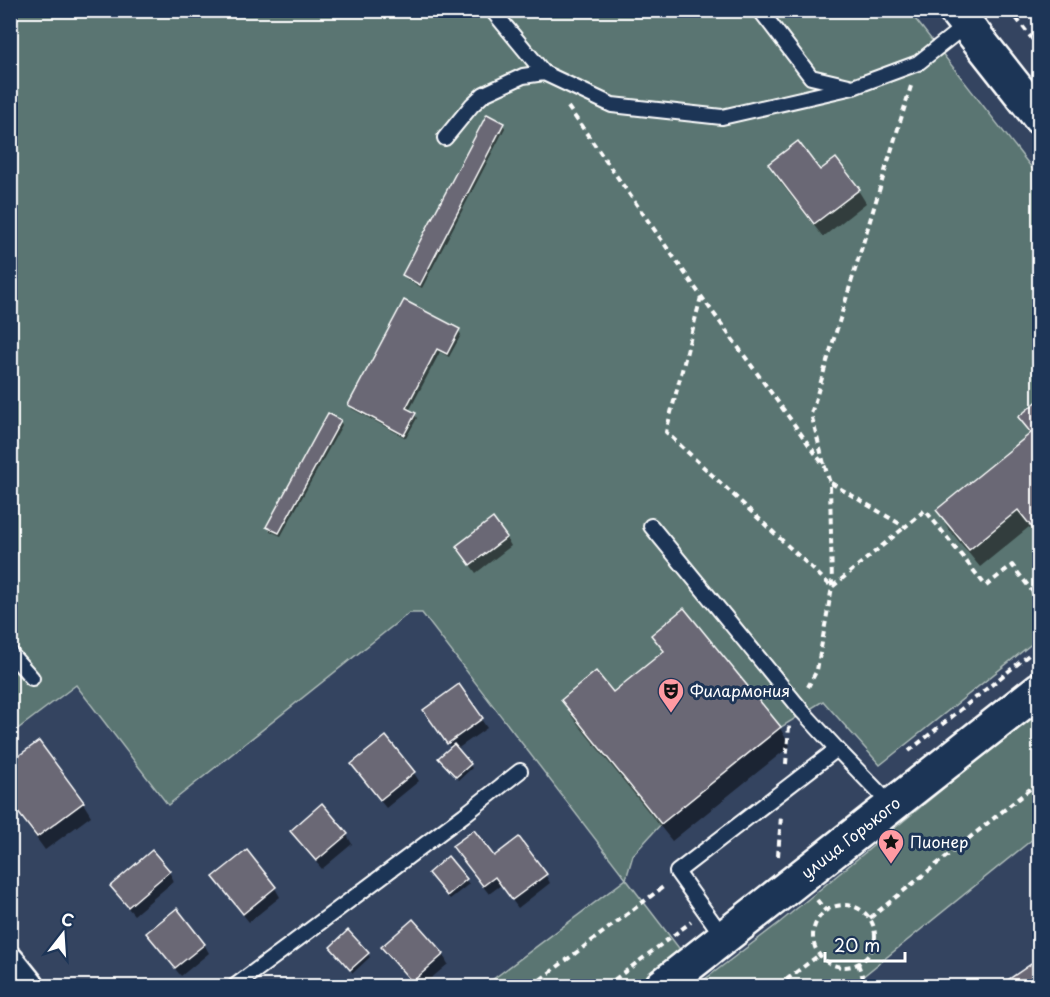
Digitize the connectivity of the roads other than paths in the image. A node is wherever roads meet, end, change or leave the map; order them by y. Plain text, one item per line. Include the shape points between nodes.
1 (492, 10) edge
2 (760, 10) edge
3 (961, 18) edge
4 (544, 73) junction
5 (854, 87) junction
6 (1040, 118) edge
7 (445, 138) dead end
8 (651, 526) dead end
9 (10, 653) edge
10 (32, 678) dead end
11 (1040, 689) edge
12 (837, 749) junction
13 (520, 771) dead end
14 (892, 806) junction
15 (724, 938) junction
16 (10, 962) edge
17 (30, 987) edge
18 (235, 987) edge
19 (662, 987) edge

1 - 4 lane
2 - 5 lane via 811,77
3 - 5 lane via 918,63
3 - 6 street
4 - 5 lane via 612,105 722,117
4 - 7 lane via 523,76 484,94
8 - 12 lane
9 - 10 lane
11 - 14 street, улица Горького
12 - 14 lane
12 - 15 lane via 677,872
13 - 18 lane
14 - 15 street, улица Горького via 788,867
15 - 19 street, улица Горького
16 - 17 street

